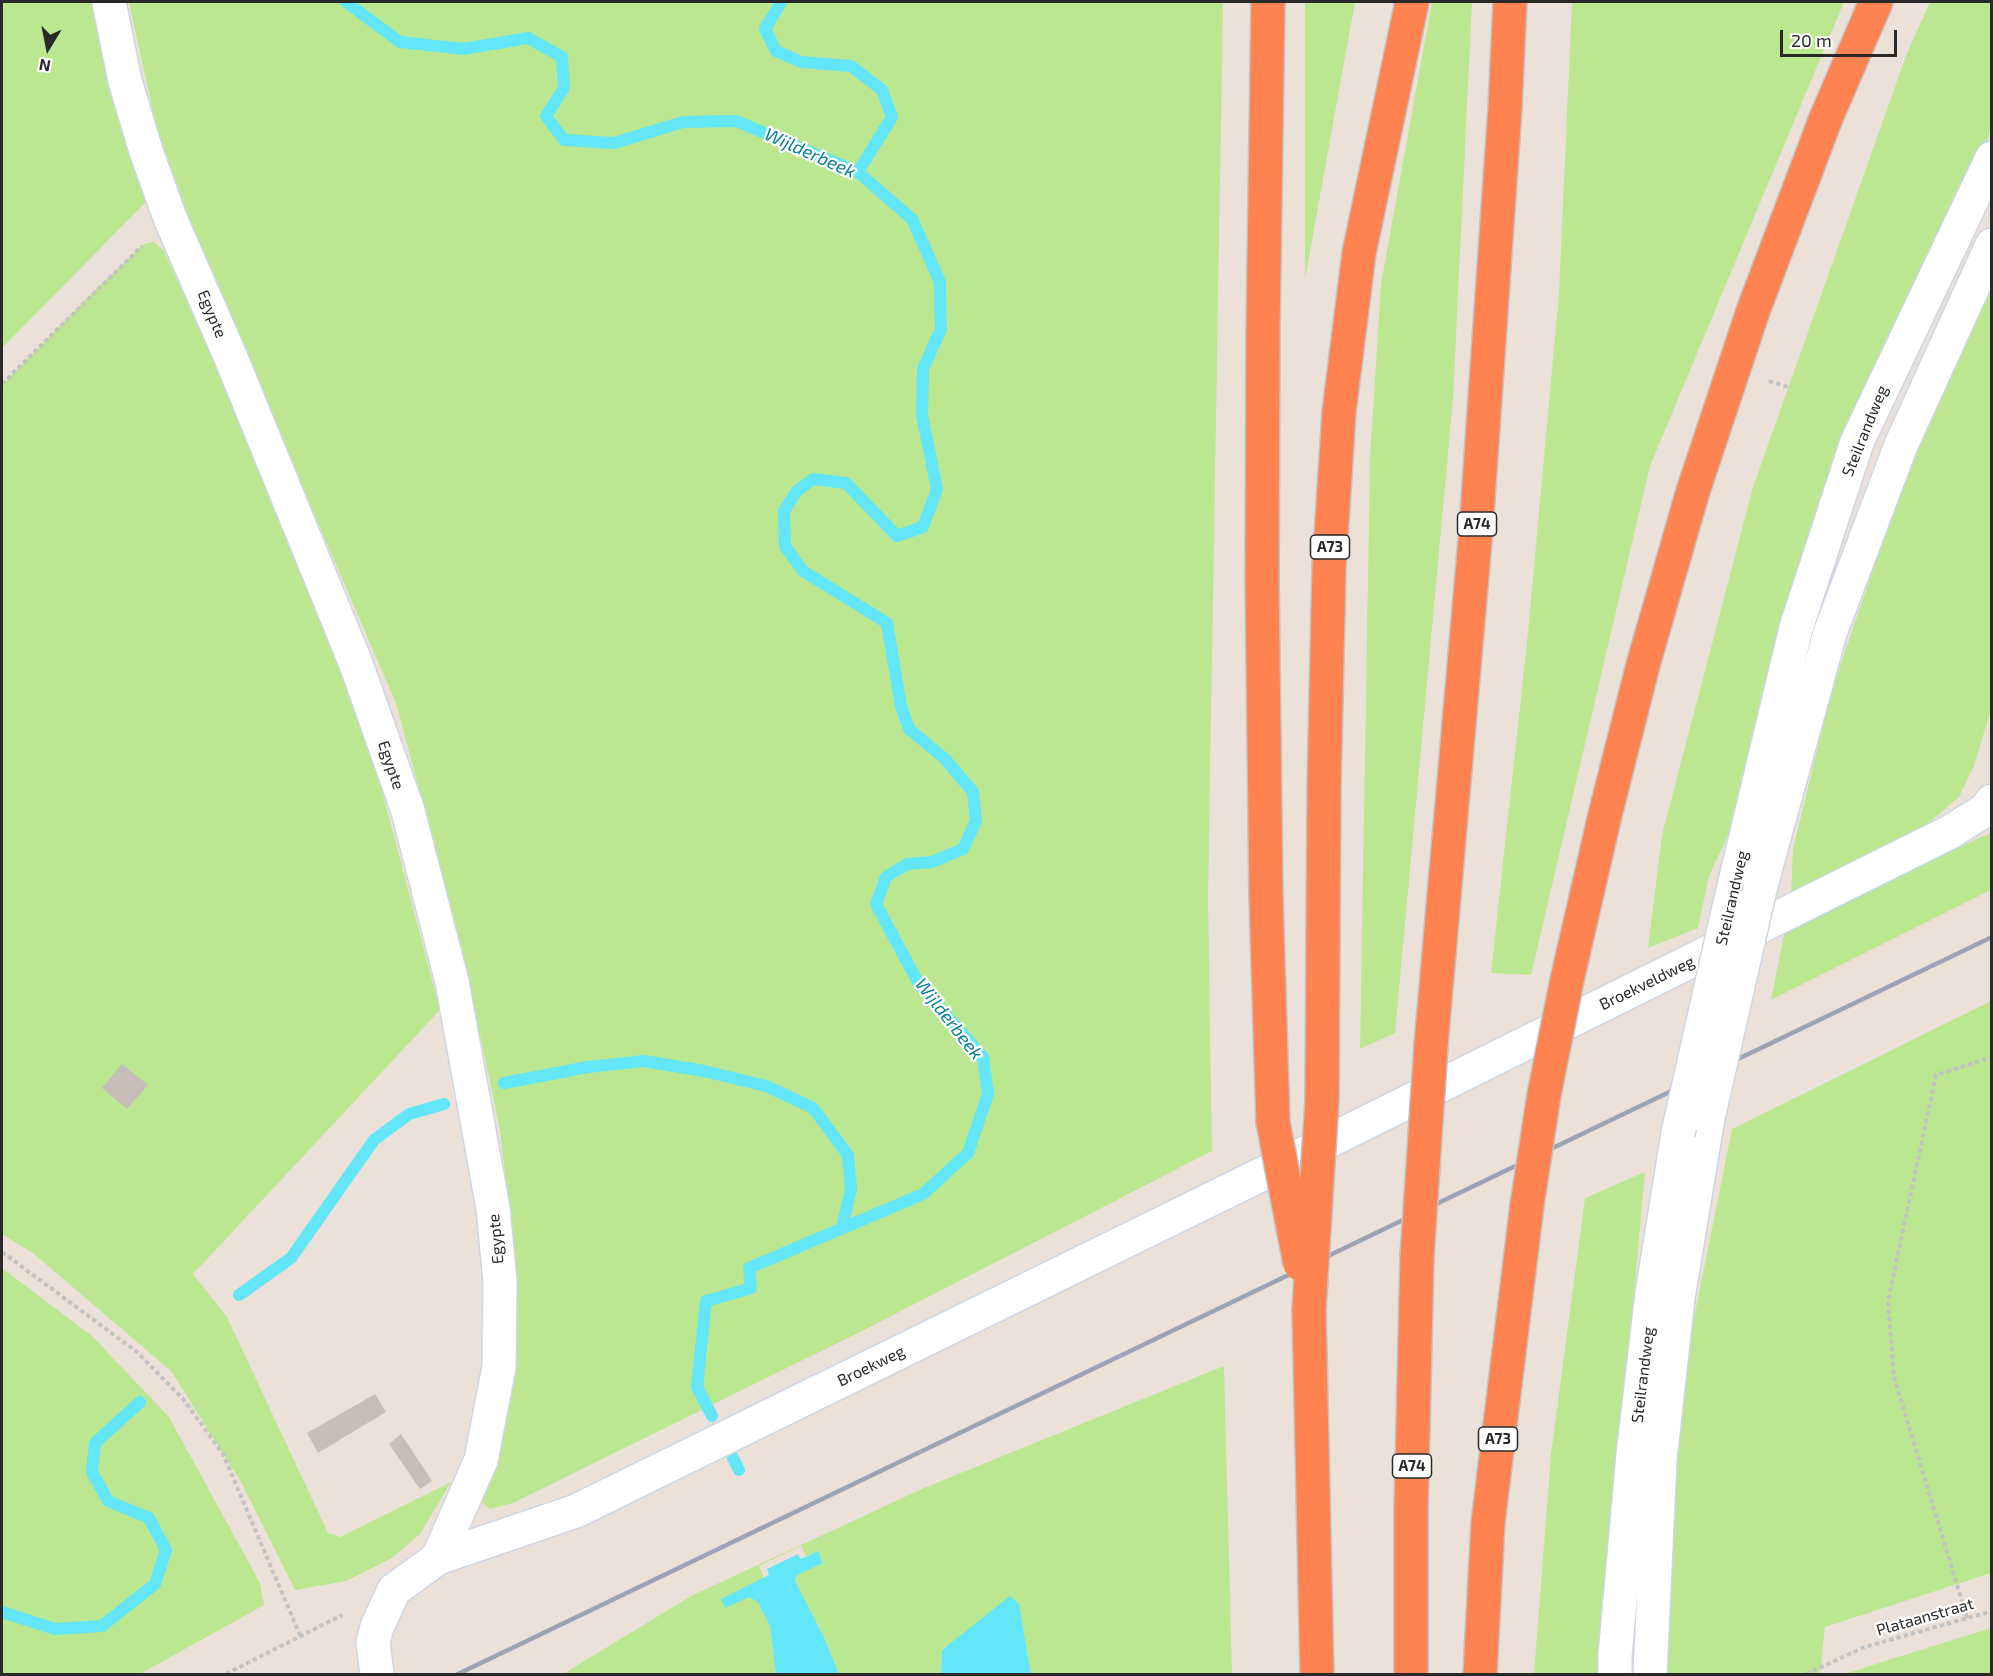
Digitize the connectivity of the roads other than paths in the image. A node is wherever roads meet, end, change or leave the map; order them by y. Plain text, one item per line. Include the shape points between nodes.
1 (109, 2) edge
2 (1268, 2) edge
3 (1412, 2) edge
4 (1510, 2) edge
5 (1876, 2) edge
6 (1992, 158) edge
7 (1992, 245) edge
8 (1992, 801) edge
9 (1298, 1157) joint
10 (1309, 1310) junction
11 (438, 1558) junction
12 (377, 1674) edge
13 (1317, 1674) edge
14 (1411, 1674) edge
15 (1480, 1674) edge
16 (1615, 1674) edge
17 (1650, 1674) edge

1 - 11 street, Egypte via 125,81 170,218 356,664 408,811 452,982 493,1208 500,1282 499,1367 482,1460
2 - 10 highway, bridge via 1262,579 1273,1122
3 - 10 highway, A73, bridge via 1359,253 1339,412 1328,580 1322,1099
4 - 14 highway, A74, bridge via 1477,517 1431,1045 1417,1257
5 - 15 highway, A73, bridge via 1826,118 1753,311 1693,491 1605,814 1544,1095 1527,1205 1488,1523
6 - 16 street, Steilrandweg, bridge via 1857,442 1796,628 1678,1133 1650,1306
7 - 17 street, Steilrandweg, bridge via 1901,445 1830,633 1760,889 1708,1118 1677,1298 1661,1448
8 - 9 street, Broekveldweg via 1985,810 1950,832
9 - 11 street, Broekweg via 576,1511
10 - 13 highway, A73
11 - 12 street via 393,1590 376,1627 373,1643

